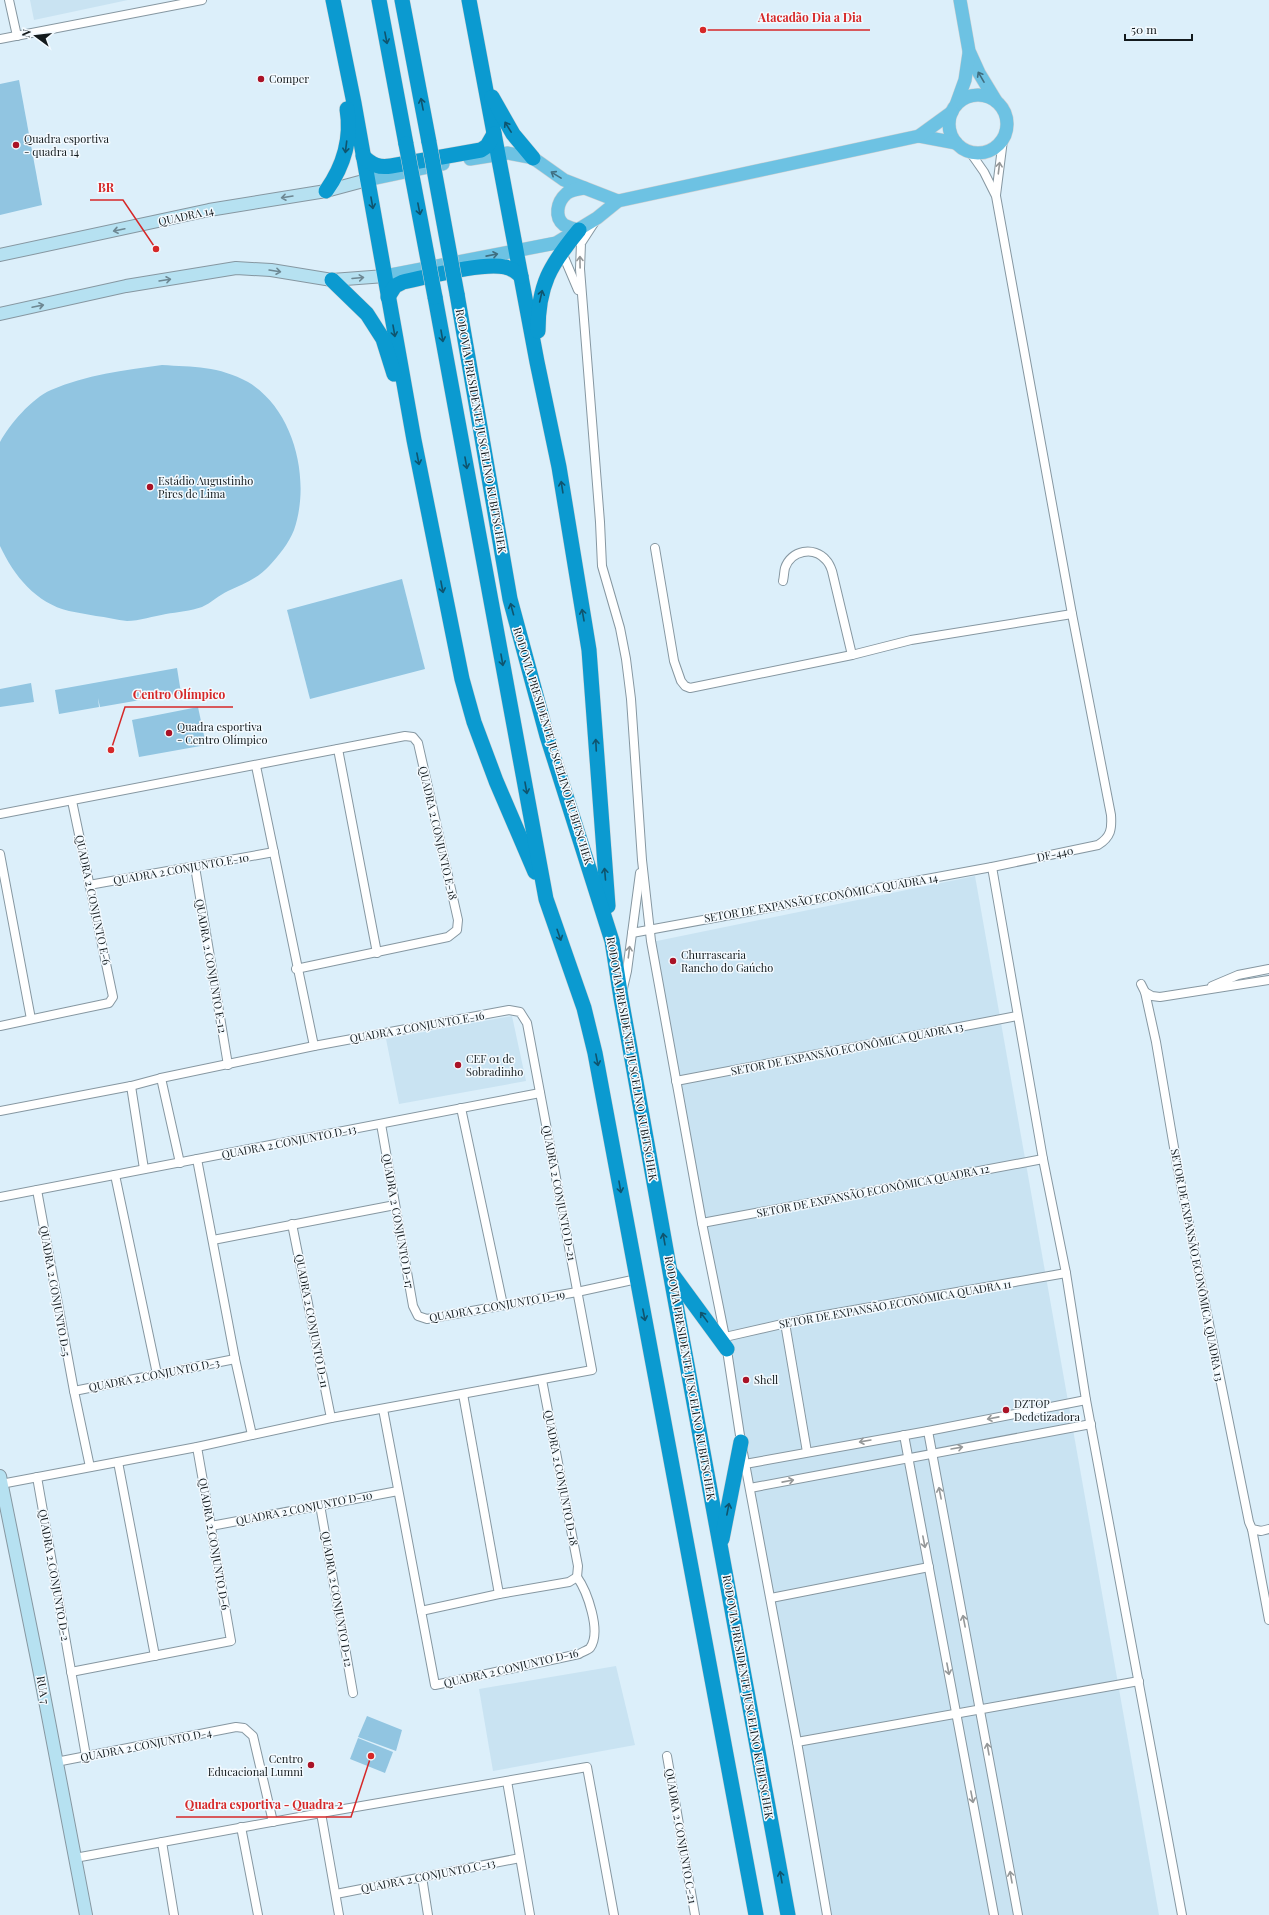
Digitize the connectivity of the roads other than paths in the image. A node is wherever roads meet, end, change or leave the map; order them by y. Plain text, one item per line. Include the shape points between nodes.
1 (10, 0) edge
2 (202, 0) edge
3 (379, 0) edge
4 (402, 0) edge
5 (469, 0) edge
6 (960, 0) edge
7 (334, 6) edge
8 (17, 36) junction
9 (0, 39) edge
10 (969, 51) junction
11 (484, 81) junction
12 (996, 101) junction
13 (954, 109) junction
14 (494, 134) junction
15 (919, 136) junction
16 (1003, 140) junction
17 (956, 143) junction
18 (970, 152) junction
19 (498, 154) junction
20 (363, 156) junction
21 (480, 157) junction
22 (533, 158) junction
23 (501, 171) junction
24 (367, 180) junction
25 (584, 188) junction
26 (326, 191) junction
27 (996, 196) junction
28 (618, 201) junction
29 (597, 218) junction
30 (579, 230) junction
31 (559, 247) junction
32 (516, 251) junction
33 (0, 255) edge
34 (385, 276) junction
35 (521, 276) junction
36 (332, 280) junction
37 (388, 297) junction
38 (582, 301) junction
39 (0, 314) edge
40 (537, 362) junction
41 (414, 440) junction
42 (655, 548) dead end
43 (783, 581) dead end
44 (1072, 614) junction
45 (852, 655) junction
46 (338, 749) junction
47 (256, 766) junction
48 (72, 801) junction
49 (0, 814) edge
50 (274, 852) junction
51 (0, 854) edge
52 (642, 860) junction
53 (195, 867) junction
54 (992, 867) junction
55 (89, 885) junction
56 (546, 898) junction
57 (650, 929) junction
58 (632, 933) junction
59 (612, 941) junction
60 (377, 953) junction
61 (296, 969) junction
62 (1269, 969) edge
63 (1269, 980) edge
64 (1141, 984) dead end
65 (1202, 990) junction
66 (1145, 992) junction
67 (621, 998) junction
68 (520, 1012) joint
69 (1017, 1016) junction
70 (31, 1019) junction
71 (0, 1026) edge
72 (314, 1046) junction
73 (228, 1065) junction
74 (161, 1078) junction
75 (676, 1082) junction
76 (130, 1086) junction
77 (540, 1093) junction
78 (461, 1108) junction
79 (0, 1111) edge
80 (381, 1124) junction
81 (197, 1159) junction
82 (1043, 1159) junction
83 (180, 1163) junction
84 (144, 1169) junction
85 (115, 1175) junction
86 (37, 1190) junction
87 (0, 1197) edge
88 (395, 1205) junction
89 (702, 1223) junction
90 (292, 1224) junction
91 (213, 1240) junction
92 (670, 1272) junction
93 (1066, 1273) junction
94 (637, 1279) junction
95 (577, 1292) junction
96 (503, 1305) junction
97 (418, 1316) joint
98 (785, 1323) junction
99 (726, 1343) junction
100 (235, 1359) junction
101 (157, 1374) junction
102 (542, 1380) junction
103 (74, 1391) junction
104 (463, 1394) junction
105 (1086, 1400) junction
106 (383, 1409) junction
107 (331, 1418) junction
108 (1091, 1424) junction
109 (928, 1431) junction
110 (904, 1434) junction
111 (252, 1435) junction
112 (741, 1442) junction
113 (197, 1447) junction
114 (807, 1452) junction
115 (932, 1453) junction
116 (908, 1457) junction
117 (118, 1462) junction
118 (745, 1464) junction
119 (90, 1467) junction
120 (37, 1477) junction
121 (1, 1480) edge
122 (750, 1488) junction
123 (398, 1490) junction
124 (320, 1505) junction
125 (211, 1526) junction
126 (1252, 1529) junction
127 (1269, 1529) edge
128 (721, 1548) junction
129 (929, 1567) junction
130 (577, 1577) junction
131 (498, 1594) junction
132 (771, 1598) junction
133 (421, 1611) junction
134 (1269, 1620) edge
135 (155, 1656) junction
136 (71, 1672) junction
137 (1139, 1681) junction
138 (353, 1693) dead end
139 (981, 1709) junction
140 (956, 1714) junction
141 (797, 1742) junction
142 (86, 1756) junction
143 (668, 1756) dead end
144 (56, 1762) junction
145 (507, 1781) junction
146 (321, 1813) junction
147 (272, 1822) junction
148 (241, 1827) junction
149 (162, 1842) junction
150 (75, 1858) junction
151 (520, 1858) junction
152 (422, 1877) junction
153 (336, 1894) junction
154 (84, 1912) edge
155 (174, 1915) edge
156 (258, 1915) edge
157 (340, 1915) edge
158 (428, 1915) edge
159 (530, 1915) edge
160 (614, 1915) edge
161 (695, 1915) edge
162 (756, 1915) edge
163 (788, 1915) edge
164 (827, 1915) edge
165 (994, 1915) edge
166 (1018, 1915) edge
167 (1182, 1915) edge

1 - 8 street
2 - 8 street
3 -> 56 highway, RODOVIA PRESIDENTE JUSCELINO KUBITSCHEK, bridge
59 -> 4 highway, RODOVIA PRESIDENTE JUSCELINO KUBITSCHEK, bridge via 548,736 510,599
5 - 11 highway
6 - 10 main road
7 - 20 highway
7 -> 26 highway via 338,57 349,120 346,153
8 - 9 street
12 -> 10 main road
10 - 13 main road via 965,80
11 - 14 highway
22 -> 11 highway via 501,116
12 - 13 main road via 976,95 962,100
12 - 16 main road via 1007,119 1007,130
13 - 15 main road
13 - 17 main road via 949,128
14 - 19 highway
14 - 20 highway via 488,146 481,150 391,166 379,168
15 - 17 main road
15 - 28 main road
16 - 18 main road via 996,148 986,152
27 -> 16 street
17 - 18 main road
18 - 27 street
19 - 21 main road
19 - 22 main road via 519,154
19 - 23 highway
20 - 24 highway
21 - 23 highway
21 - 24 main road
25 -> 22 main road via 564,180
23 - 32 highway
24 - 26 main road, QUADRA 14
24 -> 34 highway
25 - 28 main road
25 - 30 main road via 565,194 557,209 558,217 563,224
26 -> 33 main road, QUADRA 14 via 209,210
27 - 44 street
28 - 29 main road
29 - 30 main road
38 -> 29 street via 581,243
30 - 31 highway
31 - 32 main road
31 - 38 street
40 -> 31 highway via 541,294
34 -> 32 main road
32 - 35 highway
36 -> 34 main road
34 - 37 highway
35 - 37 highway via 506,267 474,268 403,282 395,286
35 - 40 highway
39 -> 36 main road via 126,286 236,268 271,270
36 - 41 highway via 367,314 383,339
37 -> 41 highway
38 - 52 street via 602,566 626,659
59 -> 40 highway via 589,650 559,467
41 -> 56 highway via 449,622 472,715 496,781
42 - 45 street via 674,662 678,676 685,686 698,687
43 - 45 street via 785,568 800,552 809,550 827,560 832,571
44 - 45 street via 911,640
44 - 54 street, DF-440 via 1111,815 1111,831 1108,838 1098,845
46 - 47 street
46 - 60 street
46 - 60 street, QUADRA 2 CONJUNTO E-18 via 405,736 413,737 418,743 458,920 457,930 448,937
47 - 48 street
47 - 50 street
48 - 49 street
48 - 55 street, QUADRA 2 CONJUNTO E-6
50 - 53 street, QUADRA 2 CONJUNTO E-10
50 - 61 street
51 - 70 street
52 - 57 street
52 - 58 street
53 - 55 street, QUADRA 2 CONJUNTO E-10
53 - 73 street, QUADRA 2 CONJUNTO E-12
54 - 57 street, SETOR DE EXPANSÃO ECONÔMICA QUADRA 14
54 - 69 street
55 - 70 street, QUADRA 2 CONJUNTO E-6 via 113,999 109,1003
56 -> 94 highway, RODOVIA PRESIDENTE JUSCELINO KUBITSCHEK via 584,1008 595,1053
57 - 58 street, SETOR DE EXPANSÃO ECONÔMICA QUADRA 14
57 - 75 street
67 -> 58 street
59 - 67 highway, RODOVIA PRESIDENTE JUSCELINO KUBITSCHEK
60 - 61 street
61 - 72 street
62 - 65 street via 1238,975
63 - 65 street
64 - 66 street, SETOR DE EXPANSÃO ECONÔMICA QUADRA 13
65 - 66 street via 1160,997
66 - 126 street, SETOR DE EXPANSÃO ECONÔMICA QUADRA 13 via 1210,1333
92 -> 67 highway, RODOVIA PRESIDENTE JUSCELINO KUBITSCHEK
68 - 72 street, QUADRA 2 CONJUNTO E-16 via 509,1010
68 - 77 street, QUADRA 2 CONJUNTO D-21 via 527,1023
69 - 75 street, SETOR DE EXPANSÃO ECONÔMICA QUADRA 13
69 - 82 street
70 - 71 street
72 - 73 street, QUADRA 2 CONJUNTO E-16
73 - 74 street, QUADRA 2 CONJUNTO E-16
74 - 76 street, QUADRA 2 CONJUNTO E-16
74 - 83 street
75 - 89 street
76 - 79 street, QUADRA 2 CONJUNTO E-16
76 - 84 street
77 - 78 street, QUADRA 2 CONJUNTO D-13
77 - 95 street, QUADRA 2 CONJUNTO D-21
78 - 80 street, QUADRA 2 CONJUNTO D-13
78 - 96 street
80 - 81 street, QUADRA 2 CONJUNTO D-13
80 - 88 street, QUADRA 2 CONJUNTO D-17
81 - 83 street, QUADRA 2 CONJUNTO D-13
81 - 91 street
82 - 89 street, SETOR DE EXPANSÃO ECONÔMICA QUADRA 12
82 - 93 street
83 - 84 street, QUADRA 2 CONJUNTO D-13
84 - 85 street, QUADRA 2 CONJUNTO D-13
85 - 86 street, QUADRA 2 CONJUNTO D-13
85 - 101 street
86 - 87 street, QUADRA 2 CONJUNTO D-13
86 - 103 street, QUADRA 2 CONJUNTO D-5
88 - 90 street
88 - 97 street, QUADRA 2 CONJUNTO D-17 via 413,1306
89 - 99 street
90 - 91 street
90 - 107 street, QUADRA 2 CONJUNTO D-11
91 - 100 street
99 -> 92 highway
92 - 128 highway, RODOVIA PRESIDENTE JUSCELINO KUBITSCHEK
93 - 98 street, SETOR DE EXPANSÃO ECONÔMICA QUADRA 11
93 - 105 street
94 - 95 street, QUADRA 2 CONJUNTO D-19
94 -> 162 highway, RODOVIA PRESIDENTE JUSCELINO KUBITSCHEK
95 - 96 street, QUADRA 2 CONJUNTO D-19
95 - 102 street, QUADRA 2 CONJUNTO D-21 via 592,1370
96 - 97 street, QUADRA 2 CONJUNTO D-19 via 427,1319
98 - 99 street, SETOR DE EXPANSÃO ECONÔMICA QUADRA 11
98 - 114 street
99 - 112 street
100 - 101 street, QUADRA 2 CONJUNTO D-3
100 - 111 street
101 - 103 street, QUADRA 2 CONJUNTO D-3
102 - 104 street
102 - 130 street, QUADRA 2 CONJUNTO D-18 via 578,1566
103 - 119 street, QUADRA 2 CONJUNTO D-5
104 - 106 street
104 - 131 street
105 - 108 street
105 -> 109 street
106 - 107 street
106 - 123 street
107 - 111 street
115 -> 108 street
108 - 137 street
109 - 110 street
109 - 115 street
110 -> 114 street
110 - 116 street
111 - 113 street
112 - 118 street
128 -> 112 highway
113 - 117 street
113 - 125 street, QUADRA 2 CONJUNTO D-6
114 - 118 street
115 - 116 street
139 -> 115 street
122 -> 116 street
116 -> 129 street
117 - 119 street
117 - 135 street
118 - 122 street
119 - 120 street
120 - 121 street
120 - 136 street, QUADRA 2 CONJUNTO D-2
121 - 144 main road, RUA 7
122 - 132 street
123 - 124 street, QUADRA 2 CONJUNTO D-10
123 - 133 street
124 - 125 street, QUADRA 2 CONJUNTO D-10
124 - 138 street, QUADRA 2 CONJUNTO D-12
125 - 135 street, QUADRA 2 CONJUNTO D-6 via 231,1641
126 - 127 street
126 - 134 street, SETOR DE EXPANSÃO ECONÔMICA QUADRA 13
163 -> 128 highway, RODOVIA PRESIDENTE JUSCELINO KUBITSCHEK
129 - 132 street
129 -> 140 street
130 - 131 street via 569,1582
130 - 133 street, QUADRA 2 CONJUNTO D-16 via 586,1592 594,1638 590,1648 579,1654 435,1685
131 - 133 street
132 - 141 street
135 - 136 street
136 - 142 street, QUADRA 2 CONJUNTO D-2
137 - 139 street
137 - 167 street
139 - 140 street
166 -> 139 street
140 - 141 street
140 -> 165 street
141 - 164 street
142 - 144 street, QUADRA 2 CONJUNTO D-4
142 - 147 street, QUADRA 2 CONJUNTO D-4 via 236,1727 244,1728 253,1736
143 - 161 street, QUADRA 2 CONJUNTO C-21
144 - 150 main road, RUA 7
145 - 146 street
145 - 151 street
145 - 160 street via 587,1766
146 - 147 street
146 - 153 street
147 - 148 street
148 - 149 street
148 - 156 street
149 - 150 street
149 - 155 street
150 - 154 main road, RUA 7
151 - 152 street, QUADRA 2 CONJUNTO C-13
151 - 159 street
152 - 153 street, QUADRA 2 CONJUNTO C-13
152 - 158 street
153 - 157 street

